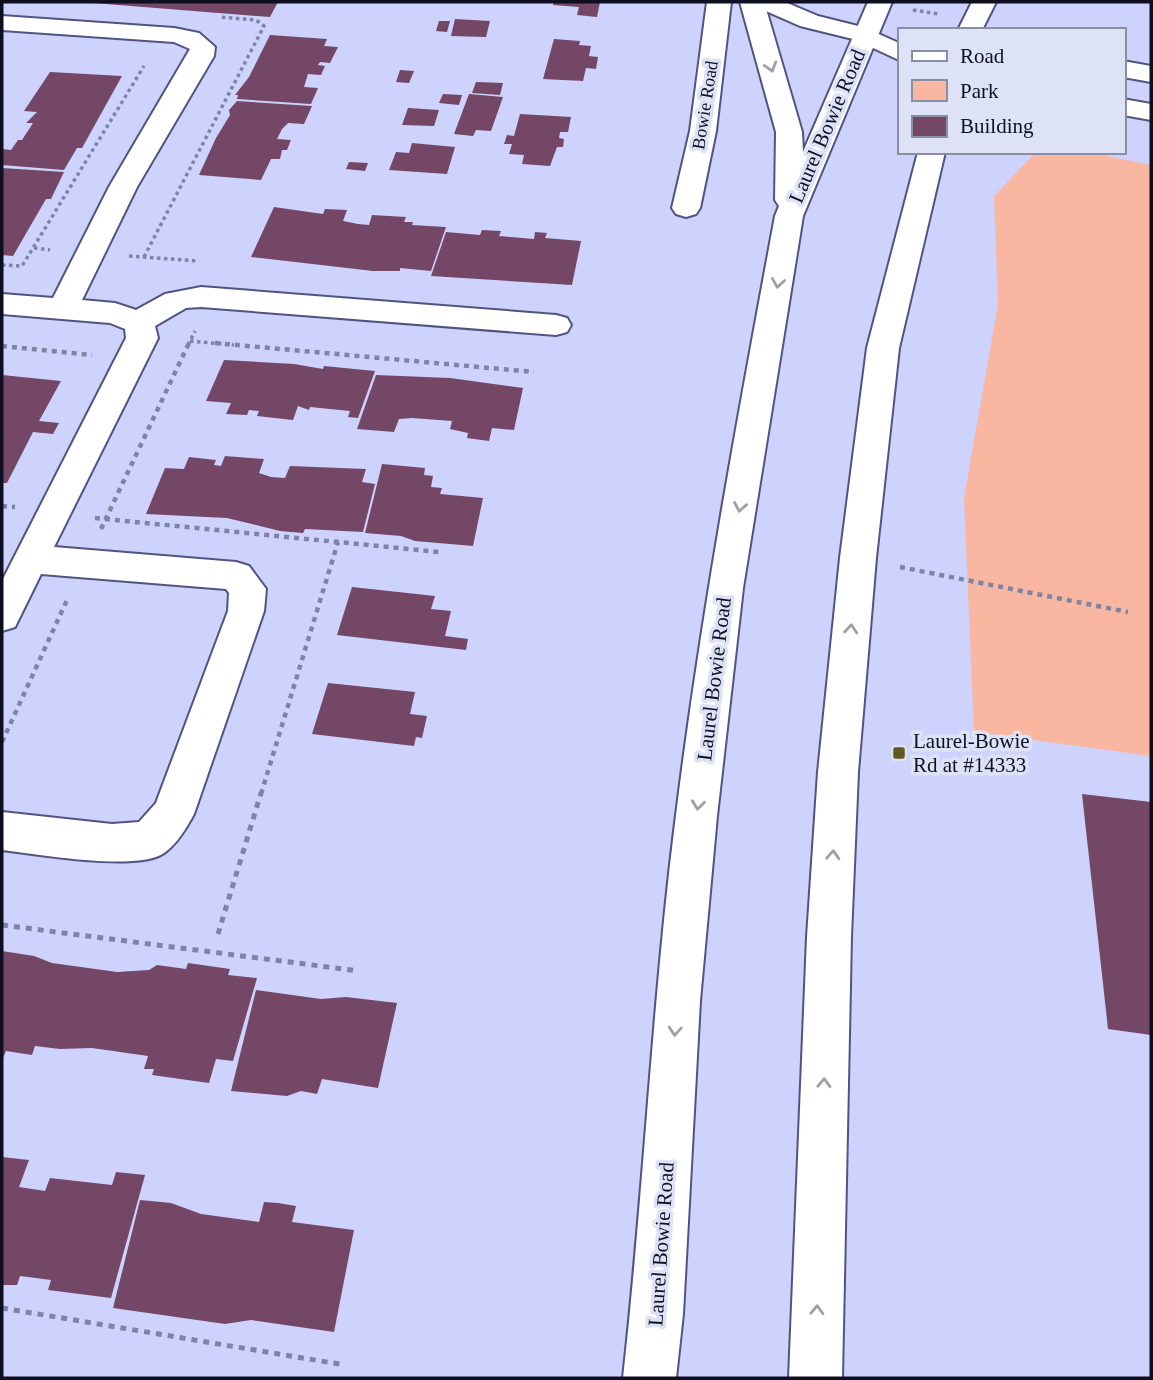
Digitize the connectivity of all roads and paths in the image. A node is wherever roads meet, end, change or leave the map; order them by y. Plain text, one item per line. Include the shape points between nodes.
1 (719, 2) edge
2 (752, 2) edge
3 (765, 2) edge
4 (880, 2) edge
5 (984, 2) edge
6 (909, 9) dead end
7 (944, 15) dead end
8 (2, 23) edge
9 (971, 28) edge
10 (865, 35) junction
11 (898, 38) edge
12 (898, 53) edge
13 (144, 66) dead end
14 (1125, 69) edge
15 (1151, 74) edge
16 (1125, 107) edge
17 (1151, 112) edge
18 (932, 154) edge
19 (686, 208) dead end
20 (789, 216) junction
21 (2, 265) edge
22 (211, 298) junction
23 (2, 304) edge
24 (63, 309) junction
25 (139, 323) junction
26 (556, 326) dead end
27 (190, 341) junction
28 (2, 346) edge
29 (99, 356) dead end
30 (534, 372) dead end
31 (2, 506) edge
32 (21, 508) dead end
33 (53, 514) junction
34 (105, 519) junction
35 (338, 542) junction
36 (439, 552) dead end
37 (858, 558) junction
38 (30, 559) junction
39 (84, 563) junction
40 (1128, 612) dead end
41 (2, 617) edge
42 (2, 742) edge
43 (2, 831) edge
44 (2, 925) edge
45 (218, 934) dead end
46 (359, 971) dead end
47 (2, 1308) edge
48 (345, 1365) dead end
49 (649, 1378) edge
50 (815, 1378) edge

1 - 19 main road, Bowie Road via 703,131
2 -> 20 main road via 789,132
3 - 10 main road via 800,18
4 - 10 main road, Laurel Bowie Road
5 - 9 main road
6 - 7 path
8 - 24 main road via 174,35 203,47 123,187
10 - 11 main road
10 - 12 main road
10 - 20 main road, Laurel Bowie Road
13 - 21 path via 22,267
14 - 15 main road
16 - 17 main road
18 - 37 main road via 883,348
20 -> 49 main road, Laurel Bowie Road via 725,587 698,803 677,1001
22 - 25 main road via 182,297
22 - 26 main road
22 - 27 path
23 - 24 main road
24 - 25 main road via 115,313
25 - 33 main road via 142,338
27 - 30 path
27 - 34 path
28 - 29 path
31 - 32 path
33 - 34 path
33 - 38 main road
34 - 35 path
34 - 39 path
35 - 36 path
35 - 45 path
37 - 40 path
50 -> 37 main road via 830,909
38 - 39 main road
38 - 41 main road
39 - 42 path
39 - 43 main road via 236,576 248,589 246,611 173,814 149,840 112,843
44 - 46 path
47 - 48 path

